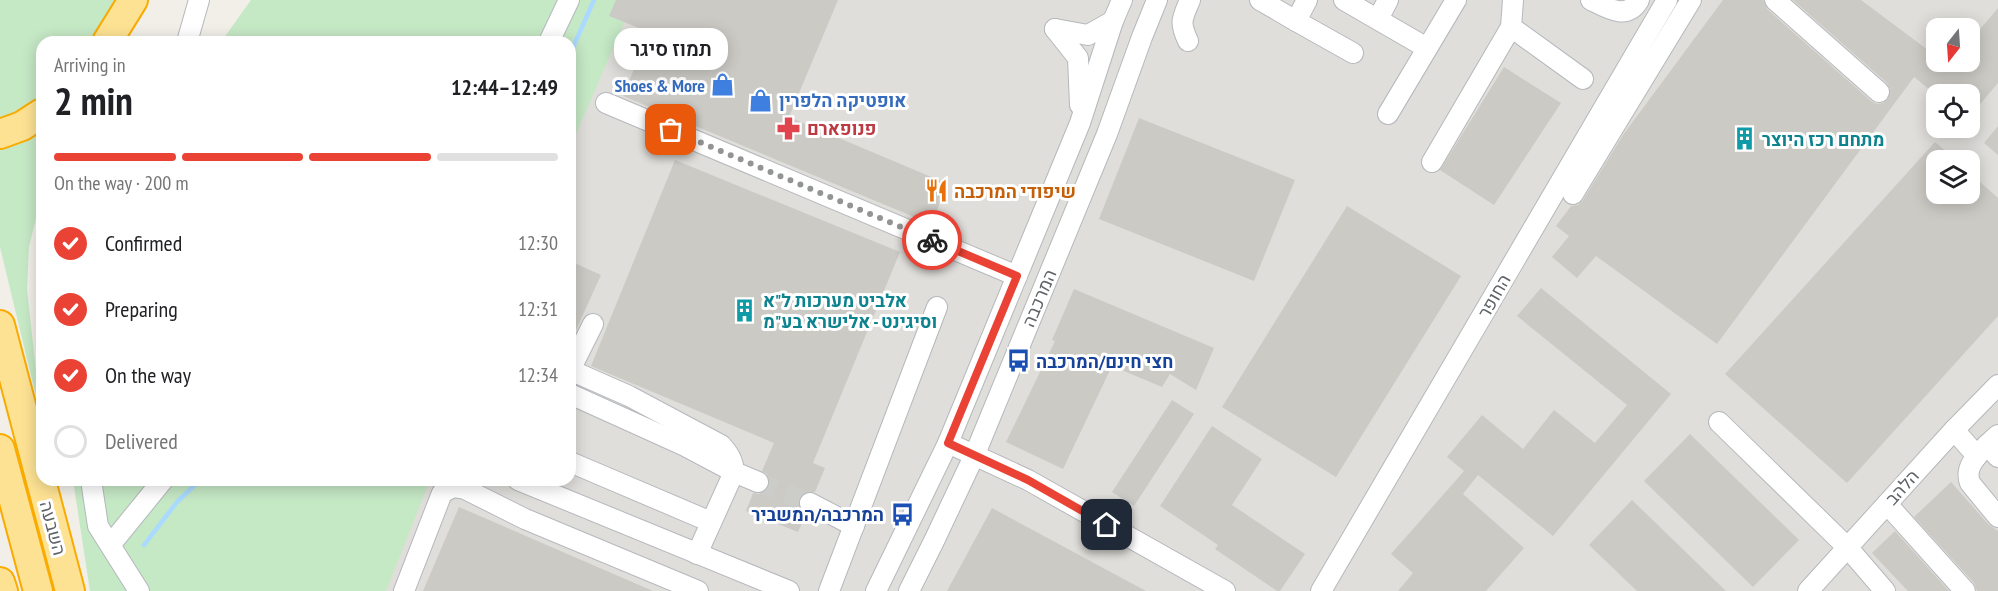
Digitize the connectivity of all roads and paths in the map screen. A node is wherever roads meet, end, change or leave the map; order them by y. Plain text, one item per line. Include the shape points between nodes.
1 (132, 0) edge
2 (141, 0) edge
3 (199, 0) edge
4 (569, 0) edge
5 (1122, 0) edge
6 (1157, 0) edge
7 (1190, 0) edge
8 (1260, 0) edge
9 (1307, 0) edge
10 (1344, 0) edge
11 (1388, 0) edge
12 (1456, 0) edge
13 (1513, 0) edge
14 (1591, 0) edge
15 (1639, 0) edge
16 (1667, 0) edge
17 (1691, 0) edge
18 (1775, 0) edge
19 (1378, 19) junction
20 (1113, 21) junction
21 (1296, 21) junction
22 (1510, 27) junction
23 (111, 36) edge
24 (125, 36) edge
25 (190, 36) edge
26 (552, 36) edge
27 (1188, 41) dead end
28 (1427, 48) junction
29 (1353, 53) dead end
30 (1583, 79) dead end
31 (1879, 92) dead end
32 (606, 103) dead end
33 (1388, 114) dead end
34 (36, 117) edge
35 (1080, 123) junction
36 (0, 134) edge
37 (1432, 162) dead end
38 (1573, 194) dead end
39 (1017, 276) junction
40 (937, 307) dead end
41 (593, 324) dead end
42 (0, 325) edge
43 (576, 359) edge
44 (576, 374) edge
45 (1998, 385) edge
46 (576, 397) edge
47 (1719, 422) dead end
48 (1954, 430) junction
49 (948, 443) junction
50 (1990, 448) edge
51 (0, 449) edge
52 (975, 454) junction
53 (36, 462) edge
54 (576, 465) edge
55 (734, 472) junction
56 (758, 482) tunnel mouth
57 (42, 486) edge
58 (58, 486) edge
59 (92, 486) edge
60 (158, 486) edge
61 (533, 486) edge
62 (810, 503) tunnel mouth
63 (1887, 504) junction
64 (1998, 517) edge
65 (711, 522) junction
66 (854, 526) junction
67 (111, 544) junction
68 (1848, 548) junction
69 (697, 554) junction
70 (0, 582) edge
71 (3, 591) edge
72 (38, 591) edge
73 (70, 591) edge
74 (139, 591) edge
75 (404, 591) edge
76 (698, 591) edge
77 (789, 591) edge
78 (829, 591) edge
79 (876, 591) edge
80 (909, 591) edge
81 (1225, 591) edge
82 (1322, 591) edge
83 (1808, 591) edge
84 (1885, 591) edge
85 (1965, 591) edge

1 - 23 highway
2 - 24 highway
3 - 25 street
4 - 26 street
5 - 20 street, המרכבה
6 - 52 street, המרכבה via 1107,134
7 - 27 street via 1181,21
8 - 21 street
9 - 21 street
10 - 19 street
11 - 19 street
12 - 28 street
13 - 22 street
14 - 15 street via 1613,12 1635,7
16 - 82 street, החופר
17 - 38 street
18 - 31 street
19 - 28 street
20 - 35 street, המרכבה
20 - 35 street via 1088,35 1055,29 1078,58
21 - 29 street
22 - 30 street
22 - 37 street
28 - 33 street
32 - 39 street
34 - 36 highway
35 - 39 street, המרכבה
39 - 49 street, המרכבה
40 - 66 street
41 - 43 street
42 - 53 highway, השבעה
44 - 55 street via 629,396 721,445 734,463
45 - 48 street, הלהב
46 - 55 street
47 - 68 street
48 - 50 street
48 - 63 street, הלהב
49 - 52 street
49 - 79 street, המרכבה
50 - 64 street via 1968,470 1968,477
51 - 72 highway, השבעה
52 - 80 street, המרכבה
52 - 81 street
54 - 65 street
55 - 56 street
55 - 65 street
57 - 73 highway, השבעה
58 - 73 highway
59 - 67 street via 98,526
60 - 67 street
61 - 69 street
62 - 66 street
63 - 68 street, הלהב
63 - 85 street
65 - 69 street
66 - 78 street
67 - 74 street
68 - 83 street, הלהב
68 - 84 street
69 - 77 street
70 - 71 highway
75 - 76 street via 442,493 453,487

